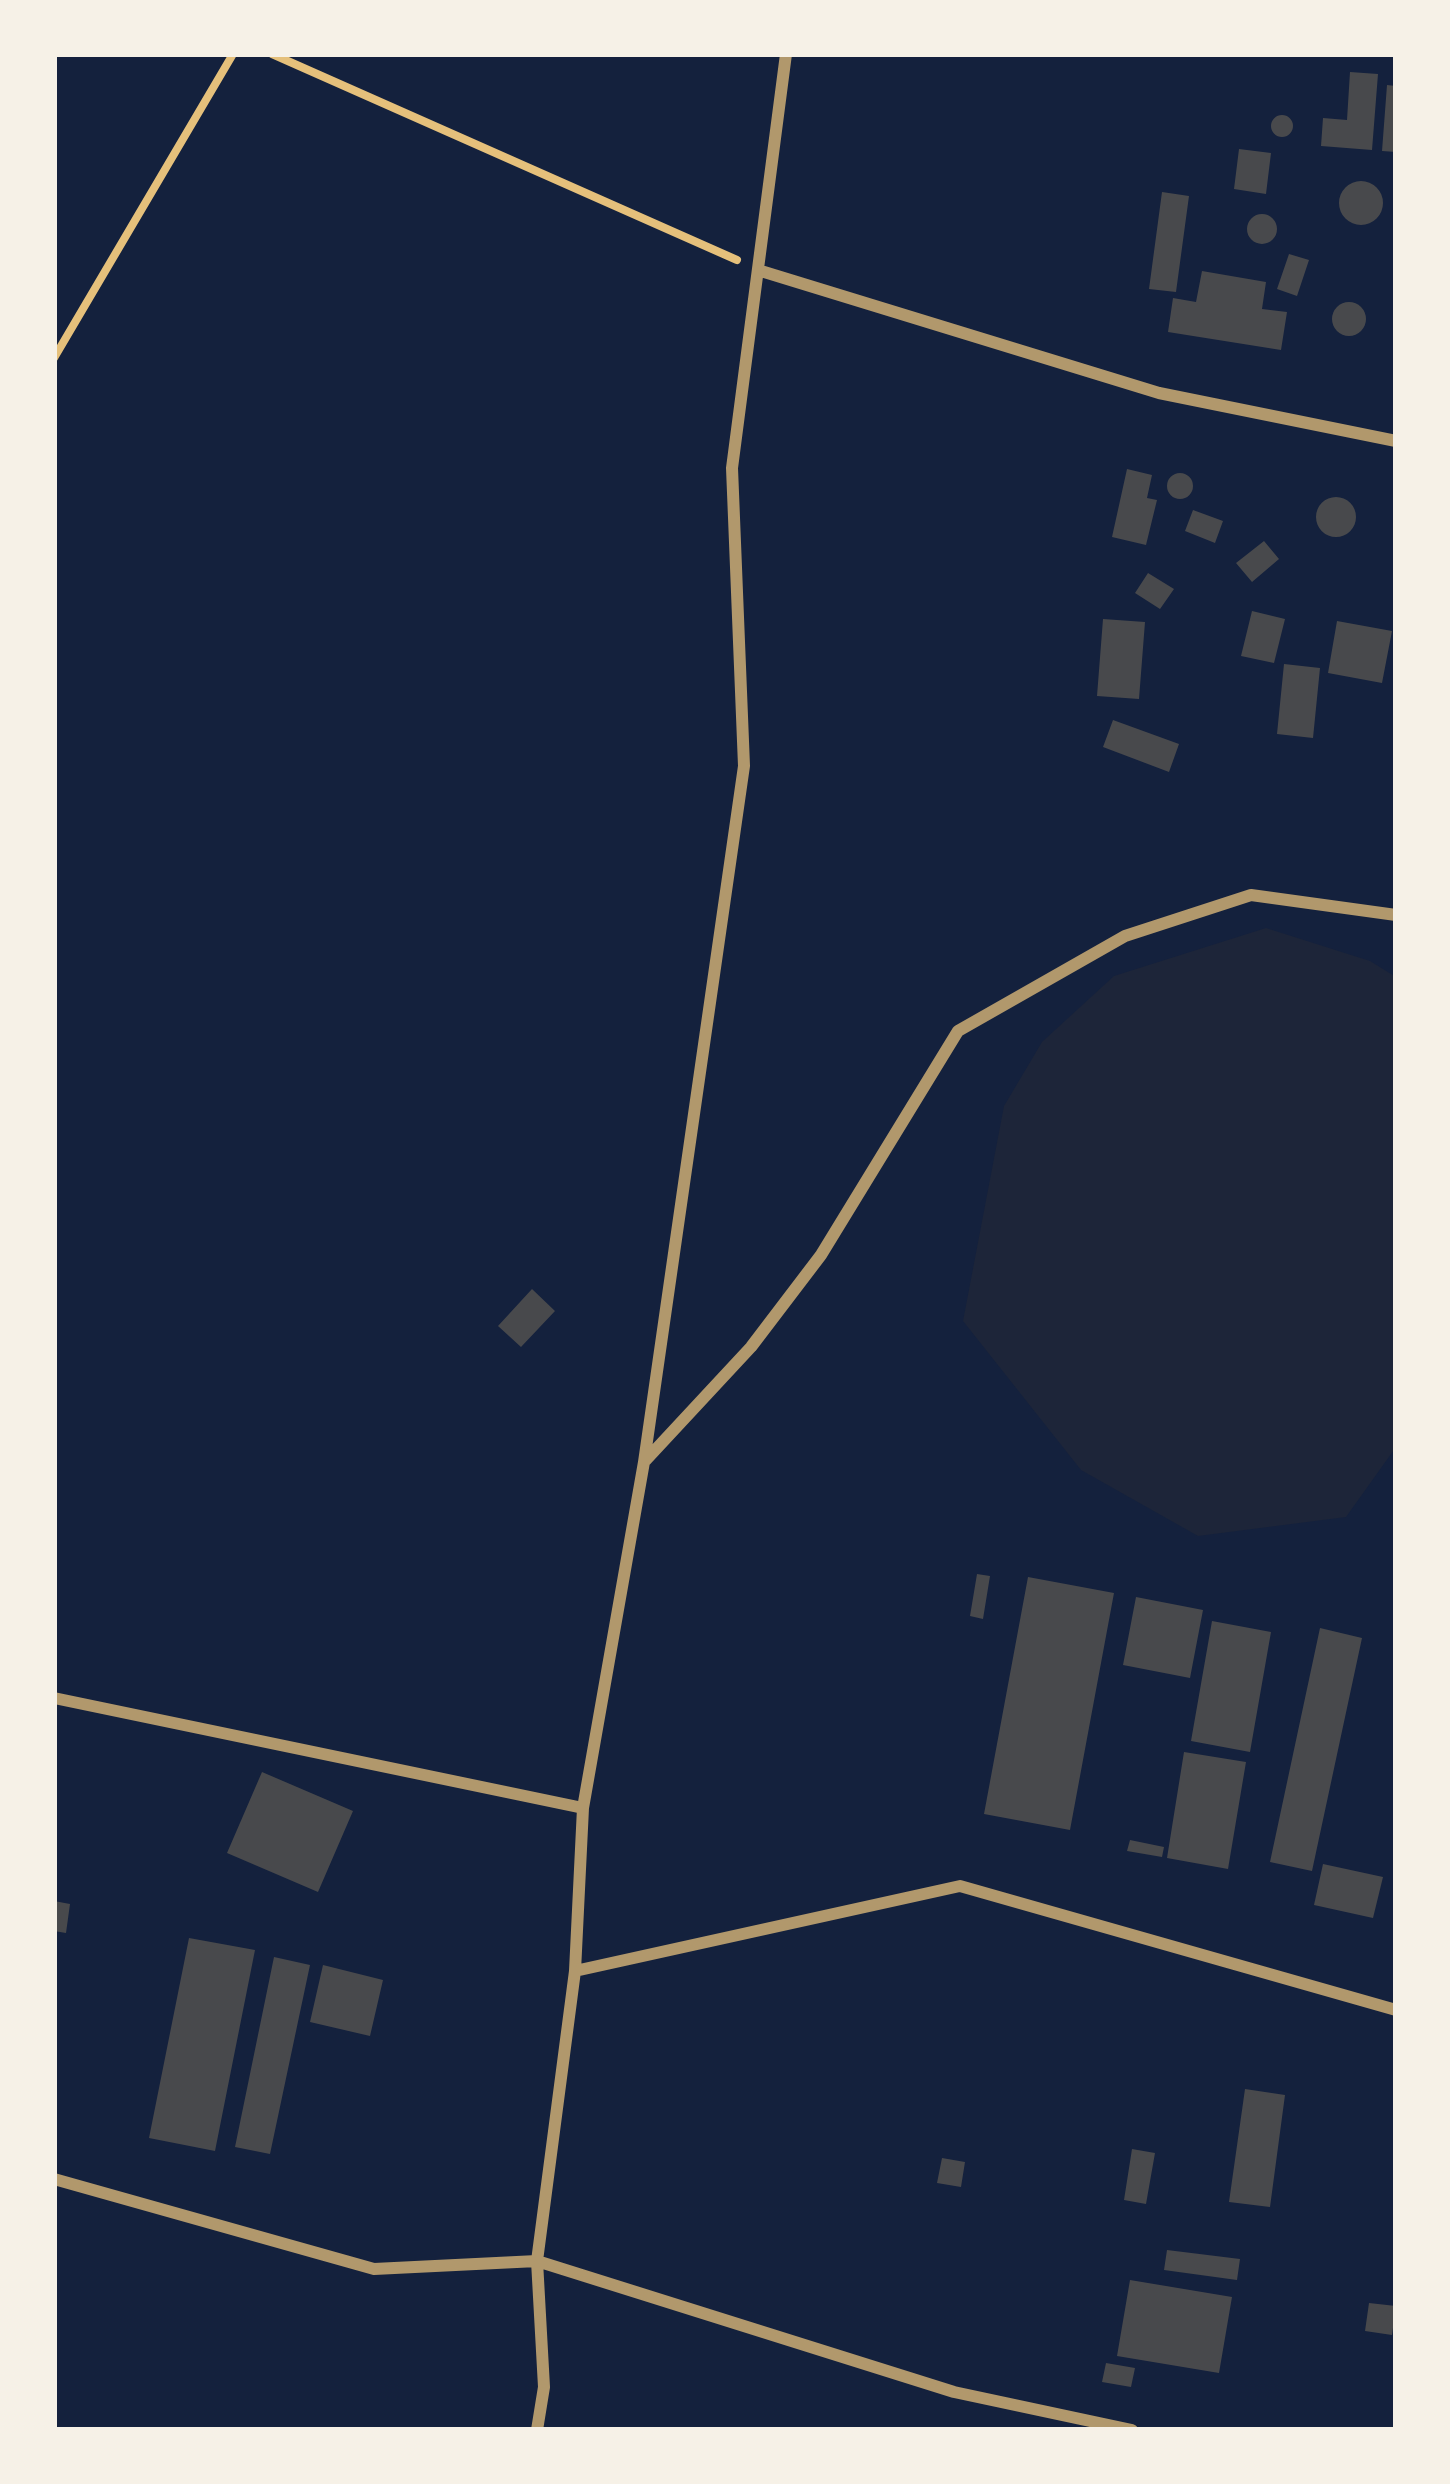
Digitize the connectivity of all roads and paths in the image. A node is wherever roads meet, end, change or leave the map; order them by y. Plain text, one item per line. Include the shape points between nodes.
1 (233, 54) edge
2 (272, 54) edge
3 (787, 54) edge
4 (761, 271) junction
5 (54, 358) edge
6 (1396, 441) edge
7 (1396, 915) edge
8 (644, 1462) junction
9 (54, 1698) edge
10 (583, 1808) junction
11 (575, 1971) junction
12 (1396, 2010) edge
13 (54, 2179) edge
14 (537, 2261) junction
15 (538, 2430) edge
16 (1132, 2430) edge

1 - 5 path
2 - 4 path
3 - 4 street
4 - 6 street via 1159,393
4 - 8 street via 732,468 744,766
7 - 8 street via 1251,895 1125,936 958,1031 820,1255 752,1347
8 - 10 street
9 - 10 street
10 - 11 street
11 - 12 street via 961,1886
11 - 14 street
13 - 14 street via 374,2269
14 - 15 street via 544,2387
14 - 16 street via 954,2392

